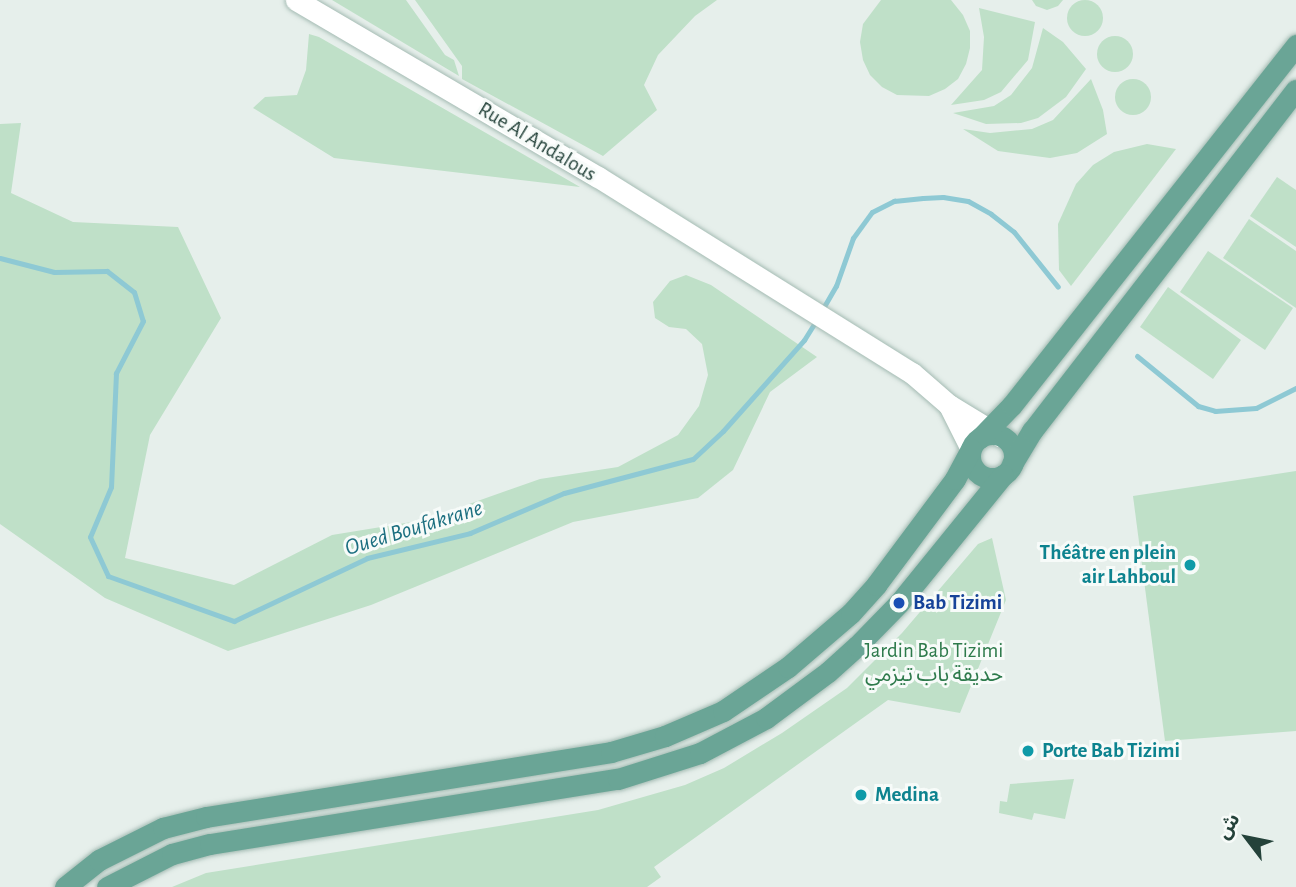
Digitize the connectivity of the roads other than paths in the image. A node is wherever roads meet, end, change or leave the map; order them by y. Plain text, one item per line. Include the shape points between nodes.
1 (296, 0) edge
2 (1296, 45) edge
3 (1296, 90) edge
4 (985, 438) junction
5 (1008, 469) junction
6 (65, 887) edge
7 (107, 887) edge

1 - 4 street, Rue Al Andalous via 598,177 854,336 912,373
2 - 4 main road
3 - 5 main road via 1032,431
4 - 5 main road via 1010,444
4 - 5 main road via 972,464 976,470 988,477
4 - 6 main road via 850,613 788,667 723,711 665,736 611,752 206,817 163,828 99,860
5 - 7 main road via 899,603 856,646 776,711 700,753 618,779 210,844 172,854

